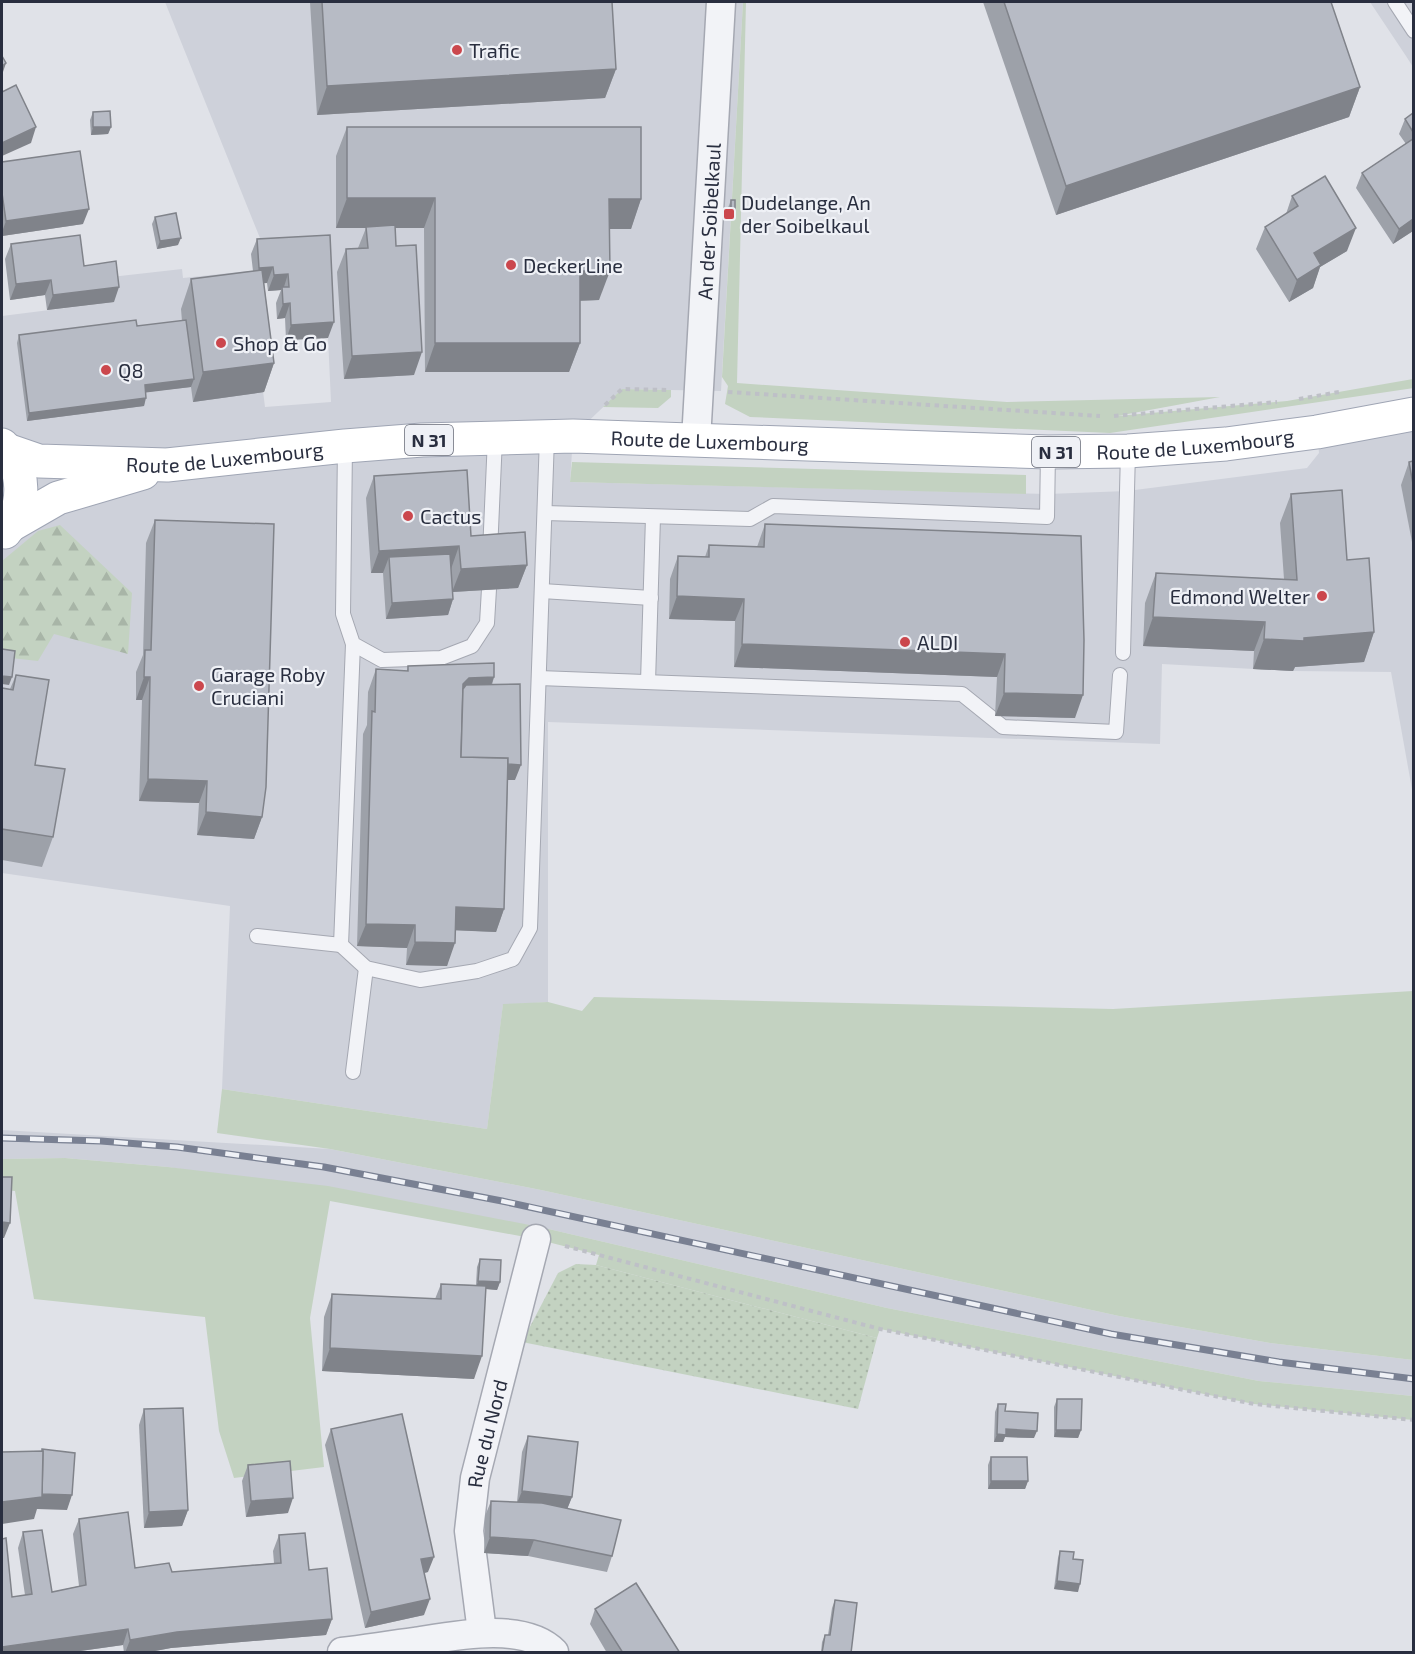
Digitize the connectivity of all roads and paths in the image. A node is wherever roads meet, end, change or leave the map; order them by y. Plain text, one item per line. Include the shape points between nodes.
1 (721, 2) edge
2 (1395, 2) edge
3 (1413, 31) edge
4 (698, 390) junction
5 (1344, 391) dead end
6 (1298, 399) dead end
7 (1287, 401) dead end
8 (1413, 414) edge
9 (548, 437) junction
10 (495, 438) junction
11 (696, 440) junction
12 (345, 446) junction
13 (4, 447) edge
14 (1128, 451) junction
15 (1048, 452) junction
16 (167, 465) junction
17 (545, 513) junction
18 (653, 517) junction
19 (6, 531) edge
20 (490, 557) edge
21 (489, 589) edge
22 (542, 591) junction
23 (651, 598) junction
24 (354, 644) junction
25 (1123, 653) dead end
26 (1120, 675) dead end
27 (539, 678) junction
28 (648, 682) junction
29 (257, 936) dead end
30 (341, 945) junction
31 (366, 968) junction
32 (353, 1072) dead end
33 (536, 1239) joint
34 (1413, 1420) edge
35 (482, 1632) junction
36 (345, 1652) edge
37 (554, 1653) edge

1 - 4 street, An der Soibelkaul
2 - 3 lane
4 - 7 path via 1106,417
4 - 11 street, An der Soibelkaul
5 - 6 path
8 - 14 main road, Route de Luxembourg / N 31 via 1226,444
9 - 10 main road, Route de Luxembourg / N 31
9 - 11 main road, Route de Luxembourg / N 31
9 - 17 lane
10 - 12 main road, Route de Luxembourg / N 31
10 - 20 lane
11 - 15 main road, Route de Luxembourg / N 31
12 - 16 main road, Route de Luxembourg / N 31
12 - 24 lane via 343,614
13 - 16 main road, Route de Luxembourg / N 31 via 39,461
13 - 19 main road, Route de Luxembourg via 15,464 21,495 18,511
14 - 15 main road, Route de Luxembourg / N 31
14 - 25 lane
15 - 18 lane via 1047,517 773,506 750,519
16 - 19 main road, N 31 via 58,498
17 - 18 lane
17 - 22 lane
18 - 23 lane
21 - 24 lane via 487,623 472,646 441,658 382,660
22 - 23 lane
22 - 27 lane
23 - 28 lane
24 - 30 lane
26 - 28 lane via 1116,732 1003,727 962,694
27 - 28 lane
27 - 31 lane via 530,928 513,959 477,971 420,980
29 - 30 lane
30 - 31 lane
31 - 32 lane
33 - 34 path via 880,1329 1254,1404
33 - 35 street, Rue du Nord via 475,1478 469,1531
35 - 36 street
35 - 37 street via 518,1635

